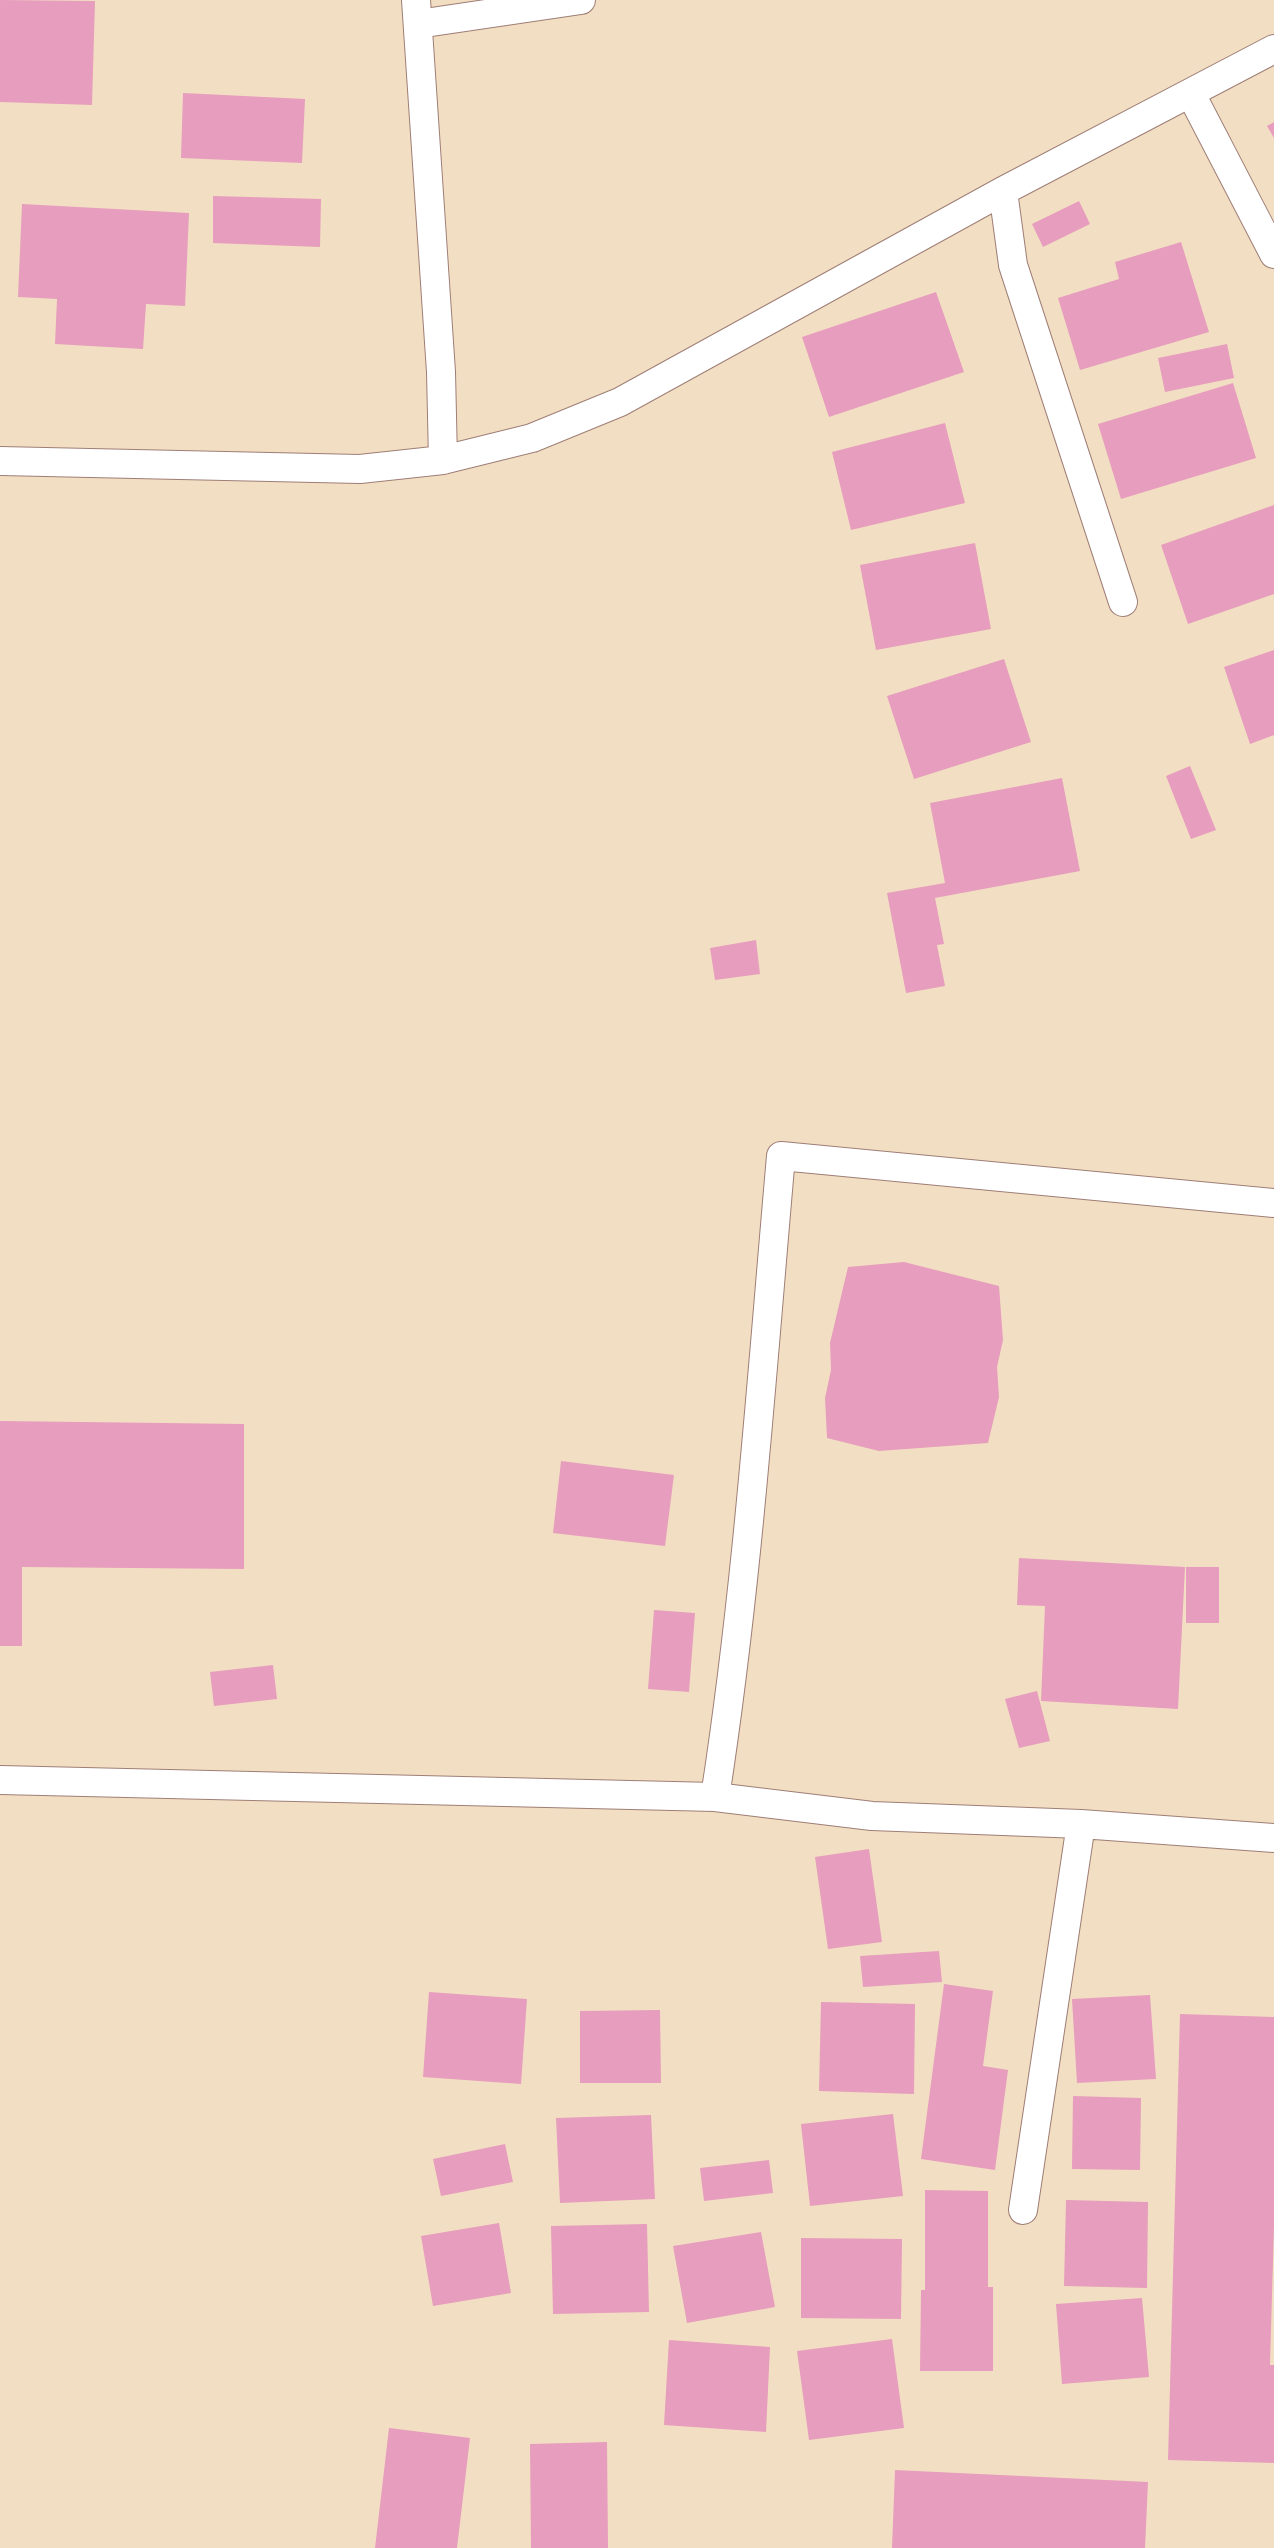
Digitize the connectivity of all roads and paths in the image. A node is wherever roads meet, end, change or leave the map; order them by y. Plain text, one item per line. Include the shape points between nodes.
1 (581, 0) edge
2 (417, 12) edge
3 (1274, 49) edge
4 (1191, 94) junction
5 (1003, 191) junction
6 (1274, 254) edge
7 (443, 460) junction
8 (0, 461) edge
9 (1123, 602) dead end
10 (1274, 1204) edge
11 (0, 1780) edge
12 (715, 1796) junction
13 (1081, 1824) junction
14 (1274, 1838) edge
15 (1023, 2210) dead end

1 - 2 street
2 - 7 street via 441,372
3 - 4 street
4 - 5 street
4 - 6 street
5 - 7 street via 620,402 532,438
5 - 9 street via 1013,265
7 - 8 street via 360,469
10 - 12 street via 781,1156 741,1605
11 - 12 street
12 - 13 street via 872,1816
13 - 14 street
13 - 15 street

